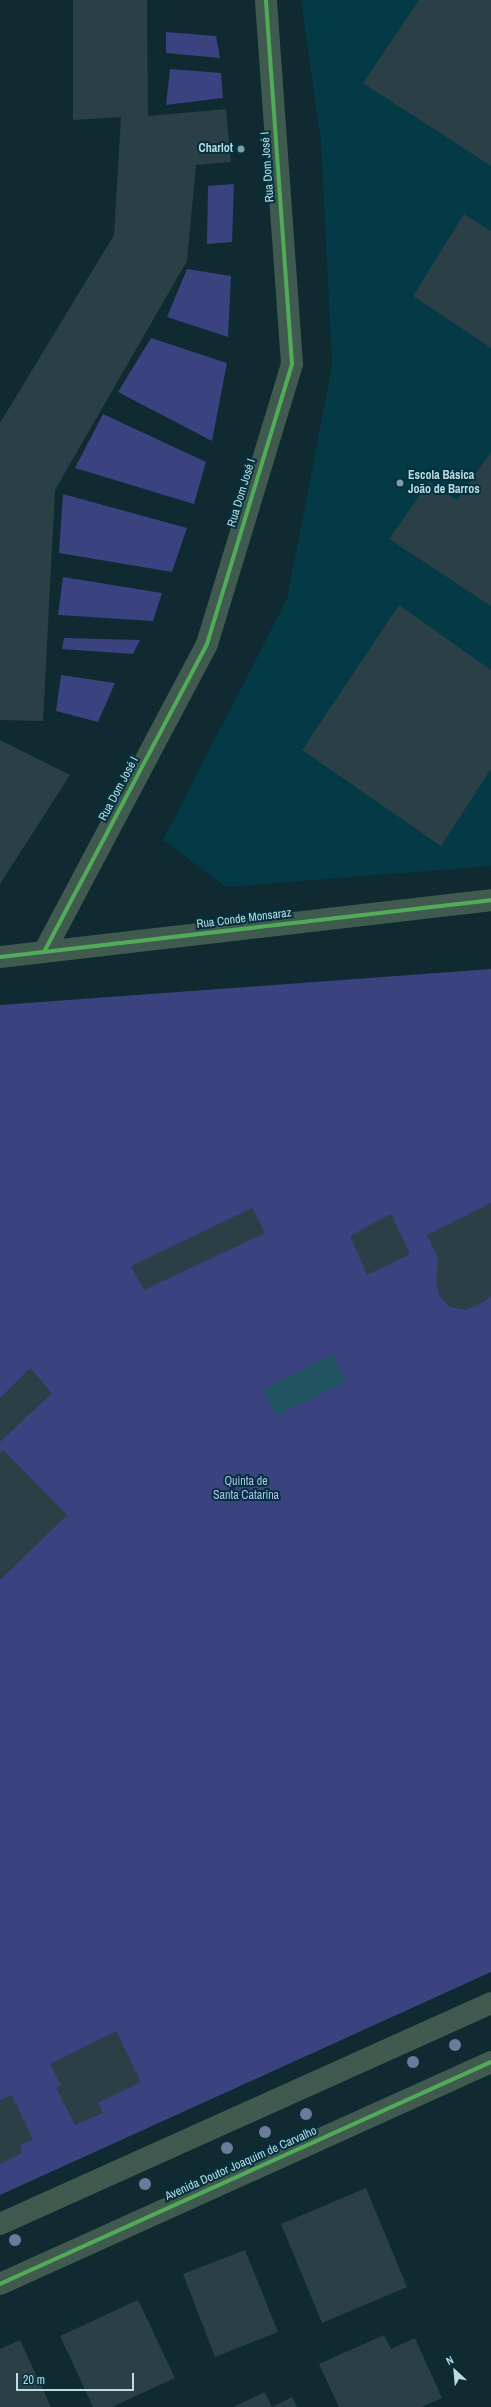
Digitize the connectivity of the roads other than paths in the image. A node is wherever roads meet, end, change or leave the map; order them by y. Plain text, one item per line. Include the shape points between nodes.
1 (266, 0) edge
2 (491, 900) edge
3 (44, 952) junction
4 (0, 957) edge
5 (491, 2004) edge
6 (491, 2062) edge
7 (0, 2224) edge
8 (0, 2284) edge

1 - 3 street, Rua Dom José I via 292,364 207,644
2 - 3 street, Rua Conde Monsaraz
3 - 4 street, Rua Conde Monsaraz
5 - 7 street
6 - 8 street, Avenida Doutor Joaquim de Carvalho

